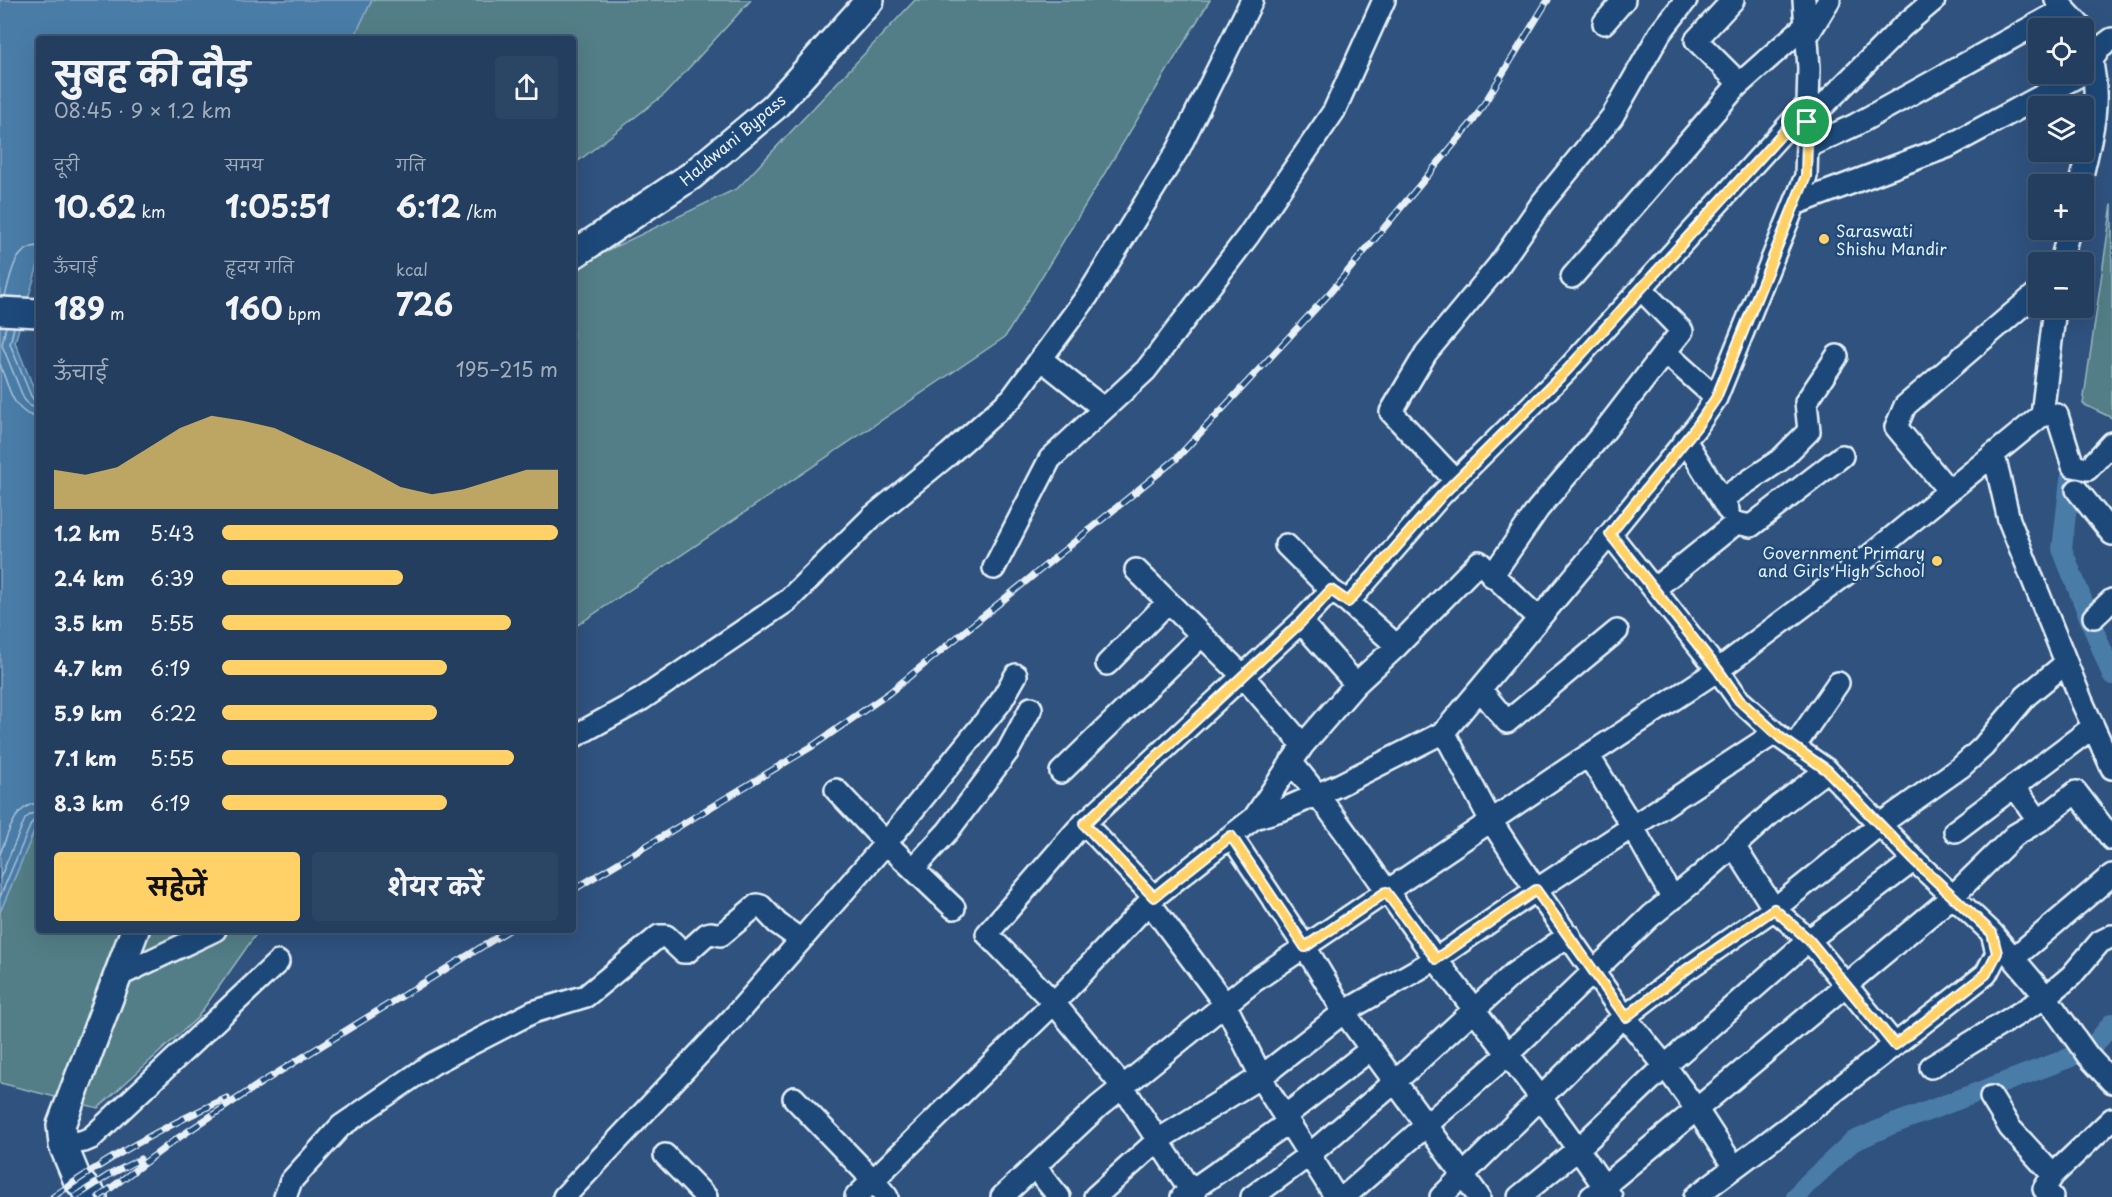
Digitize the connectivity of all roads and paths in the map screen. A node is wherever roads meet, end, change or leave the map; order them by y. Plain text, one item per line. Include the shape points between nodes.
1 (870, 0) edge
2 (1252, 0) edge
3 (1384, 0) edge
4 (1624, 0) edge
5 (1686, 0) edge
6 (1733, 0) edge
7 (1804, 0) edge
8 (1829, 0) edge
9 (1934, 0) edge
10 (2060, 4) edge
11 (2073, 18) edge
12 (1604, 23) dead end
13 (1806, 30) junction
14 (2094, 59) edge
15 (1739, 83) junction
16 (2052, 84) edge
17 (1807, 114) junction
18 (1807, 147) junction
19 (2082, 174) edge
20 (1795, 204) junction
21 (576, 253) edge
22 (1572, 277) dead end
23 (1641, 289) junction
24 (2028, 301) edge
25 (0, 311) edge
26 (36, 313) edge
27 (2054, 318) edge
28 (1665, 352) junction
29 (1838, 356) dead end
30 (1041, 359) junction
31 (1716, 398) junction
32 (1104, 409) junction
33 (2042, 415) junction
34 (1685, 440) junction
35 (2112, 443) edge
36 (1994, 454) junction
37 (1842, 456) dead end
38 (1456, 481) junction
39 (2077, 490) dead end
40 (1949, 491) junction
41 (1722, 499) junction
42 (1736, 523) junction
43 (1610, 534) junction
44 (2112, 534) edge
45 (1286, 545) dead end
46 (994, 568) dead end
47 (1136, 570) dead end
48 (1492, 576) junction
49 (1654, 589) junction
50 (1331, 590) junction
51 (1348, 602) junction
52 (1167, 603) junction
53 (1539, 619) junction
54 (1301, 622) junction
55 (1617, 631) dead end
56 (1201, 636) junction
57 (1397, 646) junction
58 (2067, 663) junction
59 (1107, 664) dead end
60 (1718, 670) junction
61 (1016, 675) dead end
62 (1242, 675) junction
63 (1838, 683) dead end
64 (1356, 684) junction
65 (1480, 689) junction
66 (1030, 708) dead end
67 (2093, 727) junction
68 (1444, 732) junction
69 (1775, 733) junction
70 (576, 735) edge
71 (1303, 745) junction
72 (1794, 747) junction
73 (1588, 755) junction
74 (1291, 762) junction
75 (2112, 768) edge
76 (1827, 770) junction
77 (1061, 772) dead end
78 (2014, 786) junction
79 (836, 790) dead end
80 (1317, 794) junction
81 (1254, 818) junction
82 (1491, 821) junction
83 (2038, 822) junction
84 (1084, 824) junction
85 (1879, 825) junction
86 (1632, 826) junction
87 (1955, 831) dead end
88 (1231, 836) junction
89 (2112, 839) edge
90 (886, 843) junction
91 (1734, 846) junction
92 (1914, 860) junction
93 (913, 869) junction
94 (2112, 875) edge
95 (1536, 890) junction
96 (1386, 892) junction
97 (1953, 896) junction
98 (1672, 899) junction
99 (1152, 900) junction
100 (954, 908) dead end
101 (1774, 909) junction
102 (134, 933) edge
103 (209, 933) edge
104 (1992, 933) junction
105 (1569, 935) junction
106 (2112, 936) edge
107 (801, 940) junction
108 (1809, 940) junction
109 (1305, 947) junction
110 (2015, 957) junction
111 (1436, 959) junction
112 (278, 962) dead end
113 (1593, 970) junction
114 (116, 977) junction
115 (1846, 985) junction
116 (2046, 997) junction
117 (1054, 1004) junction
118 (1226, 1004) junction
119 (1473, 1010) junction
120 (1344, 1012) junction
121 (1626, 1017) junction
122 (1895, 1045) junction
123 (1371, 1049) junction
124 (1507, 1055) junction
125 (1665, 1066) junction
126 (1931, 1067) dead end
127 (1262, 1076) junction
128 (1395, 1082) junction
129 (2112, 1082) edge
130 (1123, 1087) junction
131 (1991, 1097) dead end
132 (794, 1098) dead end
133 (1540, 1099) junction
134 (1697, 1110) junction
135 (1287, 1119) junction
136 (2112, 1119) edge
137 (1426, 1126) junction
138 (1158, 1140) junction
139 (63, 1145) junction
140 (1578, 1149) junction
141 (665, 1155) dead end
142 (1309, 1155) junction
143 (1035, 1167) junction
144 (1734, 1167) junction
145 (2053, 1175) junction
146 (1463, 1176) junction
147 (873, 1180) junction
148 (1602, 1193) edge
149 (1189, 1195) edge
150 (93, 1197) edge
151 (285, 1197) edge
152 (564, 1197) edge
153 (706, 1197) edge
154 (856, 1197) edge
155 (887, 1197) edge
156 (1002, 1197) edge
157 (1059, 1197) edge
158 (1095, 1197) edge
159 (1252, 1197) edge
160 (1336, 1197) edge
161 (1344, 1197) edge
162 (1441, 1197) edge
163 (1479, 1197) edge
164 (1519, 1197) edge
165 (1695, 1197) edge
166 (2052, 1197) edge

1 - 21 main road, Haldwani Bypass via 774,108 691,176
2 - 30 street via 1179,148 1088,295
3 - 32 street via 1334,111 1248,236 1146,370
4 - 12 street
5 - 38 street via 1660,33 1612,117 1426,354 1391,412
6 - 15 street via 1696,40
7 - 13 street
8 - 13 street
9 - 17 street
10 - 11 street
10 - 18 street via 1855,125
13 - 15 street
13 - 17 street
14 - 19 street via 2096,119
15 - 22 street
16 - 20 street via 1947,147
17 - 18 street
17 - 23 street
18 - 20 street via 1806,176
20 - 31 street
23 - 28 street via 1682,331
23 - 38 street
24 - 40 street via 1905,406 1896,427
25 - 26 main road
27 - 33 street
28 - 31 street
28 - 48 street via 1538,509
29 - 41 street via 1806,402 1809,431 1780,460
30 - 32 street
30 - 70 street via 1012,398 872,517 787,601 642,699
31 - 34 street
32 - 46 street via 1050,459
33 - 35 street via 2057,415 2073,466 2088,469
33 - 36 street
34 - 41 street
34 - 43 street
36 - 40 street
36 - 58 street via 2009,520
37 - 42 street via 1751,526
38 - 51 street
39 - 44 street
40 - 60 street
41 - 42 street
42 - 49 street
43 - 49 street
43 - 53 street
45 - 50 street
47 - 52 street
48 - 53 street
48 - 57 street via 1479,562
49 - 60 street
50 - 51 street
50 - 54 street
51 - 57 street
52 - 56 street
52 - 59 street
53 - 65 street
54 - 62 street
54 - 64 street
55 - 65 street via 1507,722
56 - 62 street
56 - 77 street
57 - 64 street
58 - 67 street
58 - 85 street via 2026,696 1983,747 1961,766
60 - 69 street via 1739,700
60 - 73 street
61 - 90 street via 1000,703
62 - 71 street
62 - 84 street
63 - 72 street
64 - 71 street
65 - 68 street
66 - 93 street via 1008,751 948,831
67 - 75 street
67 - 78 street
68 - 80 street
68 - 82 street
69 - 72 street
69 - 86 street
71 - 74 street
72 - 76 street
73 - 82 street
73 - 86 street
74 - 80 street
74 - 81 street
76 - 85 street
76 - 91 street
78 - 83 street
78 - 87 street
79 - 90 street
80 - 81 street
80 - 96 street
81 - 88 street
82 - 95 street
82 - 96 street
83 - 89 street via 2076,792
83 - 97 street via 2015,835
84 - 99 street
84 - 117 street via 987,934
85 - 92 street
85 - 101 street
86 - 95 street
86 - 98 street
88 - 99 street
88 - 109 street
90 - 93 street
90 - 107 street
91 - 98 street
91 - 101 street
92 - 97 street
92 - 108 street
93 - 100 street
94 - 110 street
95 - 105 street
95 - 111 street
96 - 109 street
96 - 111 street
97 - 104 street
97 - 115 street
98 - 113 street
99 - 117 street
99 - 118 street
101 - 108 street
101 - 121 street
102 - 114 main road
103 - 114 street
104 - 110 street
104 - 122 street via 1997,953 1986,974
105 - 113 street
105 - 119 street via 1513,974
106 - 116 street via 2100,942 2071,976
107 - 151 street via 757,905 721,935 707,934 687,952 666,936 659,936 585,996 533,1012 432,1064 341,1126 291,1181
107 - 152 street
108 - 115 street
108 - 125 street
109 - 118 street
109 - 120 street
110 - 116 street
111 - 119 street
111 - 120 street
112 - 139 street via 91,1138
113 - 121 street
113 - 124 street
114 - 139 main road via 61,1125
115 - 122 street
115 - 134 street
116 - 126 street
116 - 129 street via 2084,1051
117 - 130 street
117 - 147 street
118 - 127 street
118 - 130 street
119 - 124 street
119 - 128 street
120 - 123 street
120 - 127 street
121 - 125 street
121 - 133 street
122 - 144 street
123 - 128 street
123 - 135 street
124 - 133 street
124 - 137 street
125 - 134 street
125 - 140 street
127 - 135 street
127 - 138 street
128 - 137 street
128 - 142 street
130 - 138 street
130 - 143 street
131 - 145 street via 2010,1128
132 - 147 street
133 - 140 street
133 - 146 street
134 - 144 street
134 - 148 street
135 - 142 street
135 - 149 street
136 - 145 street
137 - 146 street
137 - 161 street
138 - 149 street
138 - 158 street
139 - 150 main road via 77,1179
140 - 148 street
140 - 164 street
141 - 153 street
142 - 159 street
142 - 160 street
143 - 156 street
143 - 157 street
144 - 165 street
145 - 166 street via 2044,1189
146 - 162 street
146 - 163 street
147 - 154 street
147 - 155 street

